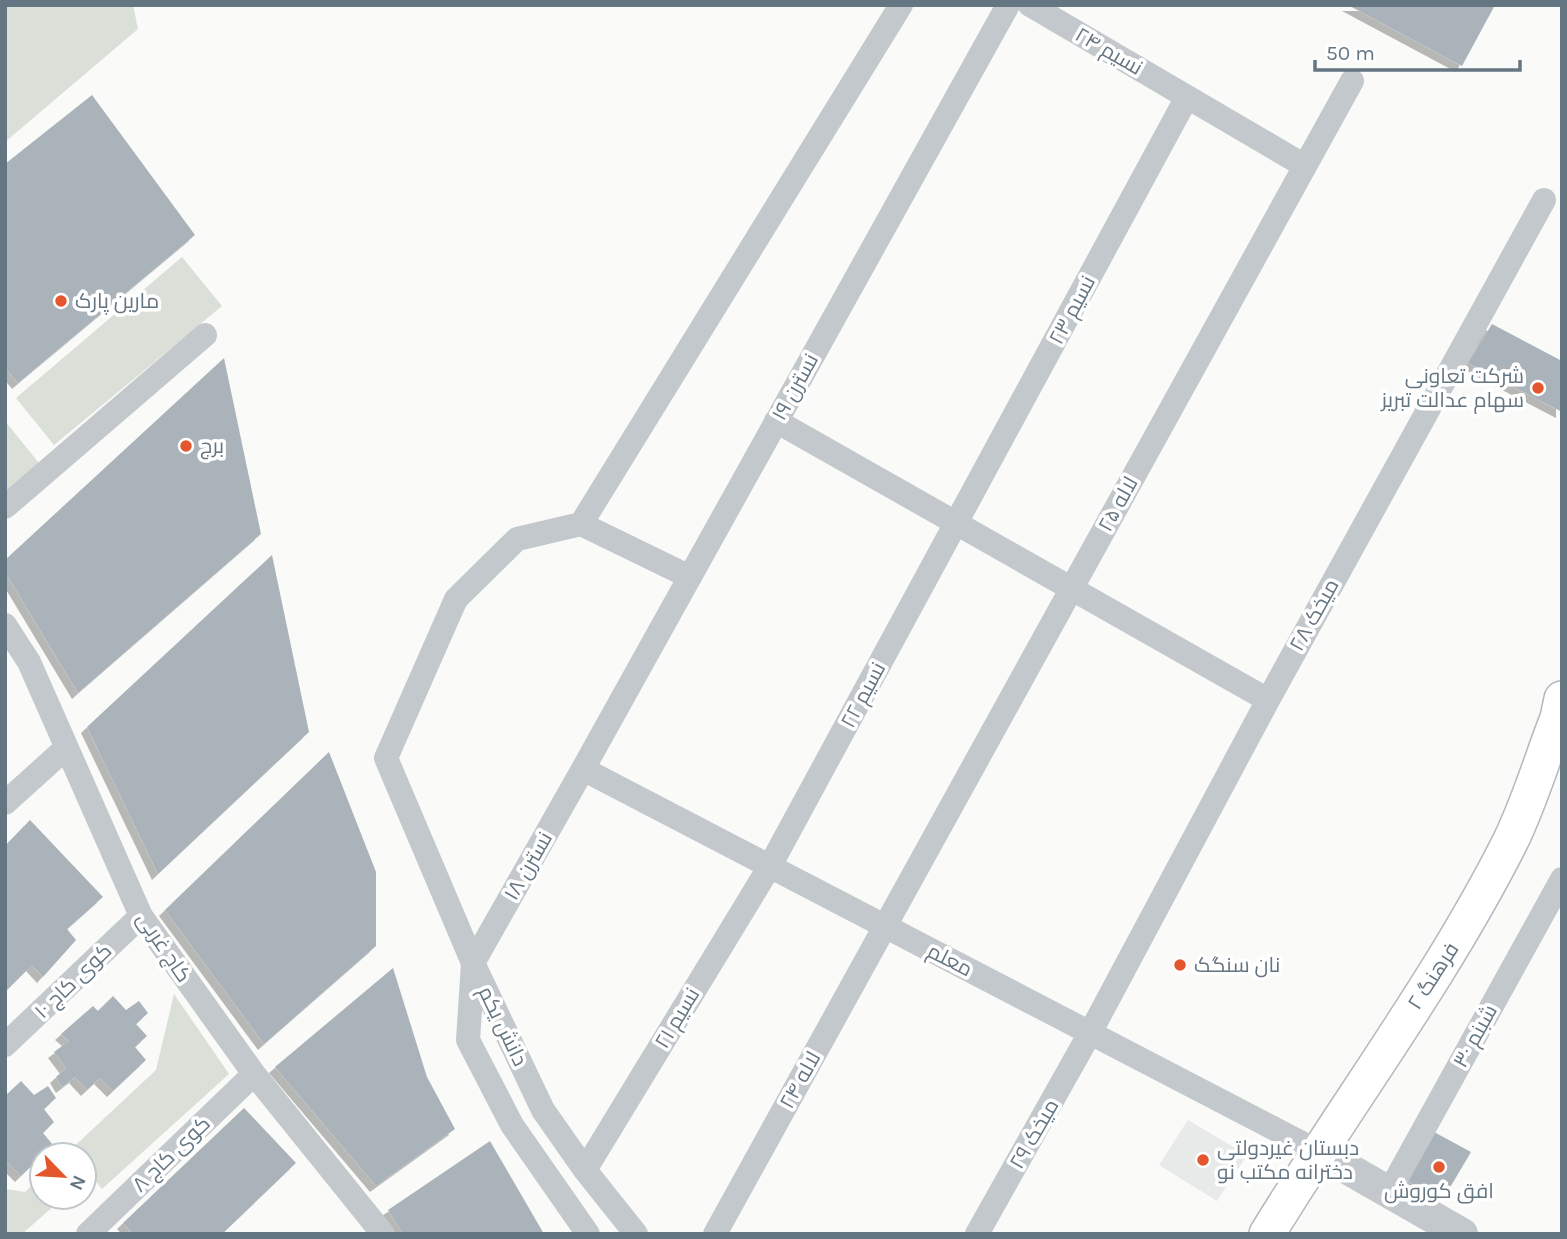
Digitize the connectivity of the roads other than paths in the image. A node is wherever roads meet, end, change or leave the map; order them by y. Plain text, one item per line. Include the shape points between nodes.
1 (901, 5) edge
2 (1007, 5) edge
3 (1030, 5) edge
4 (1352, 81) dead end
5 (1187, 97) junction
6 (1305, 166) junction
7 (1544, 200) dead end
8 (205, 335) dead end
9 (776, 421) junction
10 (5, 507) edge
11 (956, 523) junction
12 (581, 524) junction
13 (690, 576) junction
14 (1072, 589) junction
15 (5, 625) edge
16 (1562, 699) edge
17 (1268, 700) junction
18 (66, 748) junction
19 (583, 769) junction
20 (5, 803) edge
21 (770, 866) junction
22 (1562, 879) edge
23 (141, 916) junction
24 (885, 926) junction
25 (473, 964) junction
26 (1090, 1033) junction
27 (5, 1045) edge
28 (254, 1074) junction
29 (1317, 1152) junction
30 (584, 1170) junction
31 (1389, 1192) junction
32 (371, 1230) edge
33 (88, 1234) edge
34 (588, 1234) edge
35 (636, 1234) edge
36 (715, 1234) edge
37 (977, 1234) edge
38 (1267, 1234) edge
39 (1462, 1234) edge

1 - 12 street
2 - 9 street, نسترن ۱۹
3 - 5 street, نسیم ۲۴
4 - 6 street, لاله ۲۵
5 - 6 street, نسیم ۲۴
5 - 11 street, نسیم ۲۳
6 - 14 street, لاله ۲۵
7 - 17 street, میخک ۲۸
8 - 10 street
9 - 11 street
9 - 13 street, نسترن ۱۹
11 - 14 street
11 - 21 street, نسیم ۲۲
12 - 13 street
12 - 25 street via 517,539 456,599 386,758
13 - 19 street, نسترن ۱۹
14 - 17 street
14 - 24 street, لاله ۲۵
15 - 18 street, کاج غربی via 29,662
16 - 29 main road, فرهنگ ۲ via 1511,840 1450,951
17 - 26 street, میخک ۲۸
18 - 20 street
18 - 23 street, کاج غربی
19 - 21 street, معلم
19 - 25 street, نسترن ۱۸
21 - 24 street, معلم
21 - 30 street, نسیم ۲۱
22 - 31 street, شبنم ۳۰
23 - 27 street, کوی کاج ۱۰
23 - 28 street, کاج غربی
24 - 26 street, معلم
24 - 36 street, لاله ۲۴
25 - 30 street, دانش یکم via 543,1110
25 - 34 street, دانش یکم via 468,1040 512,1125
26 - 29 street, معلم
26 - 37 street, میخک ۲۹
28 - 32 street, کاج غربی
28 - 33 street, کوی کاج ۸
29 - 31 street
29 - 38 main road, فرهنگ ۲
30 - 35 street, دانش یکم
31 - 39 street

